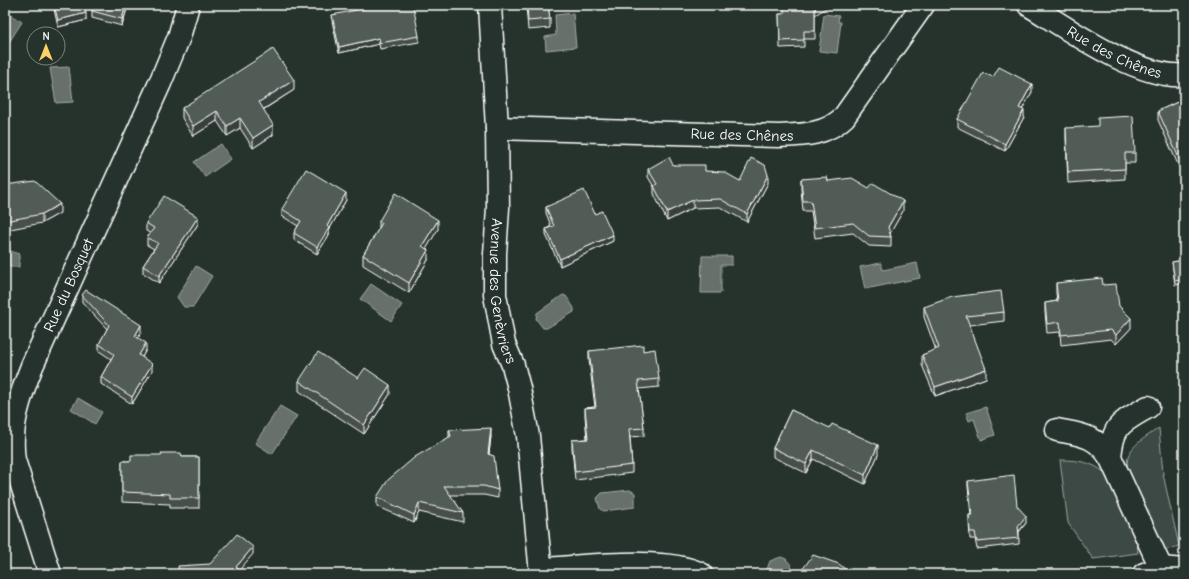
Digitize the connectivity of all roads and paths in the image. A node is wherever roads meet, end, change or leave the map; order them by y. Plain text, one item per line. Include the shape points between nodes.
1 (188, 5) edge
2 (490, 5) edge
3 (923, 5) edge
4 (1029, 5) edge
5 (1184, 75) edge
6 (497, 128) junction
7 (1148, 407) dead end
8 (1057, 430) dead end
9 (1110, 457) junction
10 (1184, 570) edge
11 (1152, 571) edge
12 (541, 572) edge
13 (50, 574) edge
14 (702, 574) edge

1 - 13 street, Rue du Bosquet via 179,36 160,83 32,366 17,408 12,448 14,460
2 - 6 street, Avenue des Genèvriers
3 - 6 street, Rue des Chênes via 844,117 837,124 816,134 779,136
4 - 5 street, Rue des Chênes via 1116,56 1138,66 1161,73
6 - 12 street, Avenue des Genèvriers via 495,295 504,344 513,365 528,436
7 - 9 street via 1123,422 1115,431
8 - 9 street via 1096,441
9 - 11 street
10 - 11 street
12 - 14 street via 646,564 680,566

